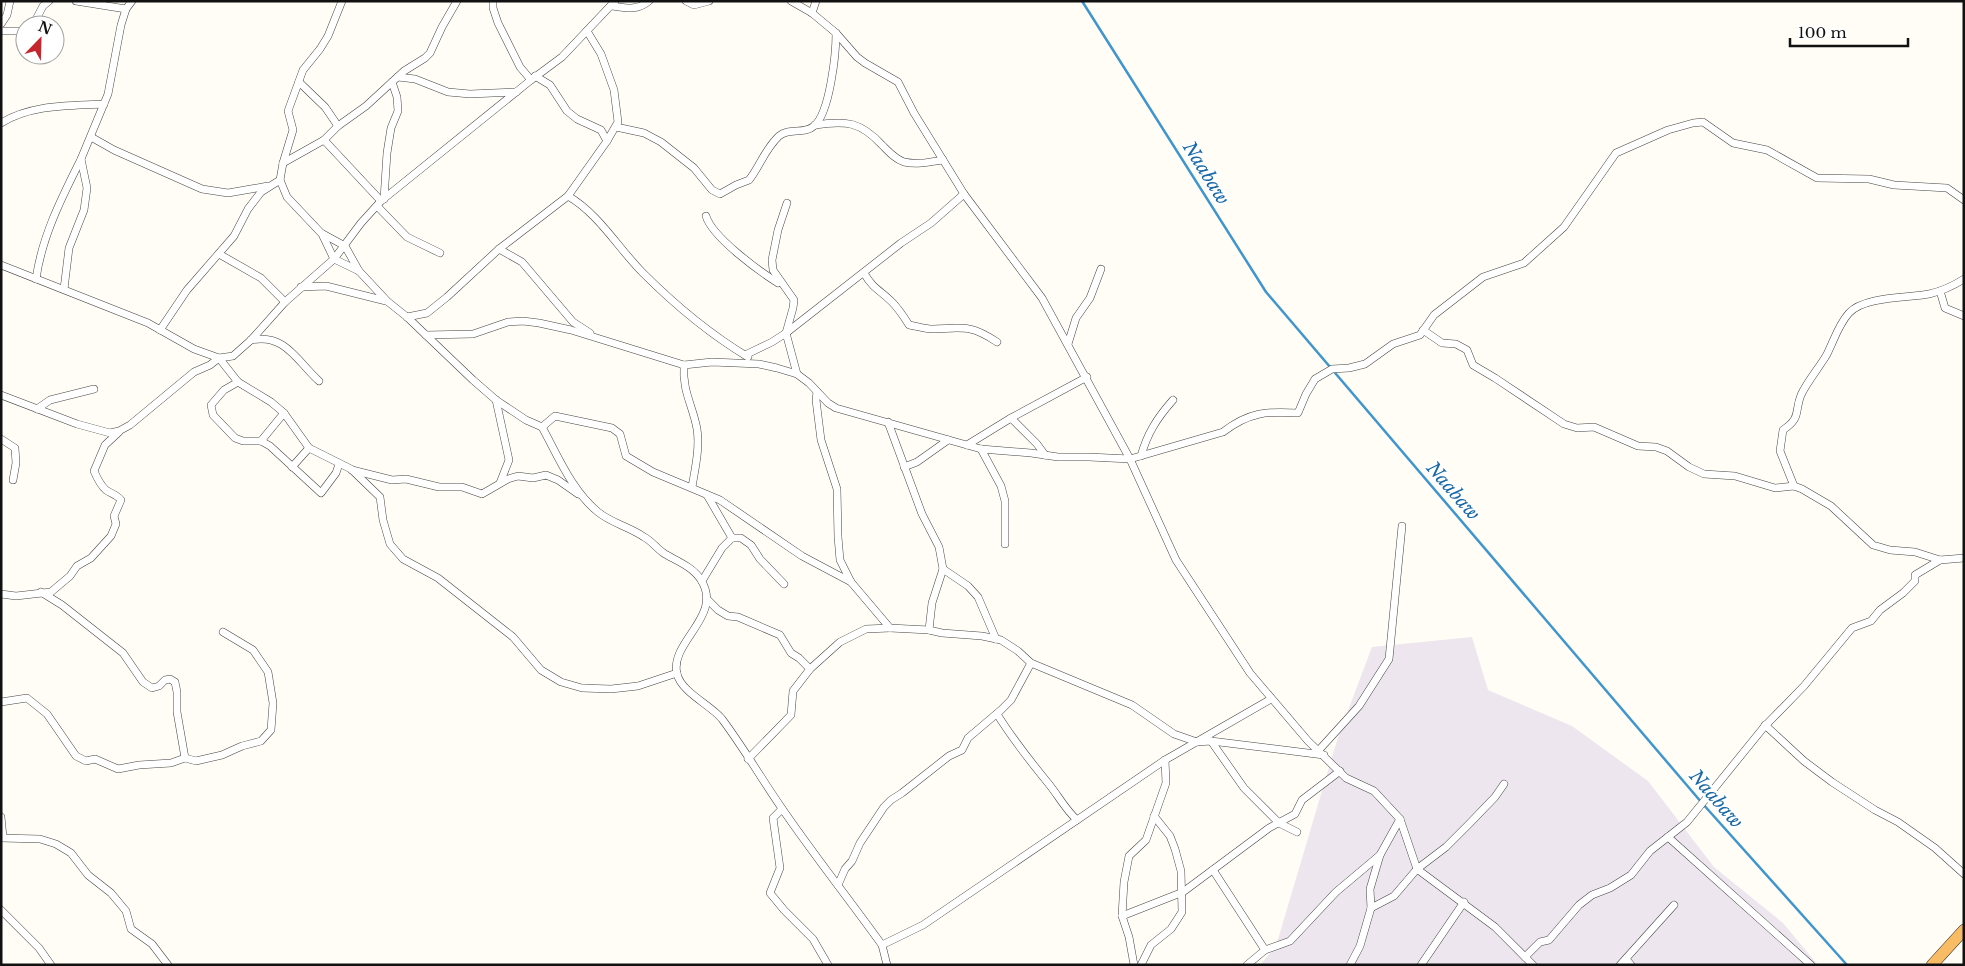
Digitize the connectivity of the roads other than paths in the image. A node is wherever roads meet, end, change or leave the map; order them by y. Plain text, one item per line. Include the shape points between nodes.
1 (10, 1) edge
2 (49, 1) edge
3 (76, 1) edge
4 (132, 1) edge
5 (342, 1) edge
6 (457, 1) edge
7 (494, 1) edge
8 (649, 1) edge
9 (686, 1) edge
10 (709, 1) edge
11 (791, 1) edge
12 (816, 1) edge
13 (614, 4) edge
14 (126, 9) junction
15 (812, 13) junction
16 (39, 15) edge
17 (1, 24) edge
18 (1, 31) edge
19 (587, 31) junction
20 (15, 32) edge
21 (836, 33) junction
22 (533, 78) junction
23 (395, 80) junction
24 (299, 82) junction
25 (516, 92) junction
26 (104, 104) junction
27 (1, 123) edge
28 (815, 125) junction
29 (338, 126) junction
30 (616, 127) junction
31 (91, 137) junction
32 (324, 140) junction
33 (607, 141) junction
34 (81, 159) junction
35 (943, 160) junction
36 (283, 162) junction
37 (280, 180) junction
38 (268, 186) junction
39 (964, 194) junction
40 (568, 196) junction
41 (1964, 200) edge
42 (380, 202) junction
43 (787, 203) dead end
44 (706, 216) dead end
45 (322, 234) junction
46 (345, 246) junction
47 (499, 249) junction
48 (440, 253) dead end
49 (218, 254) junction
50 (334, 259) junction
51 (1, 265) edge
52 (1101, 270) dead end
53 (359, 271) junction
54 (864, 273) junction
55 (1964, 278) edge
56 (36, 279) junction
57 (784, 286) junction
58 (301, 287) junction
59 (64, 289) junction
60 (1940, 291) junction
61 (387, 301) junction
62 (285, 302) junction
63 (1964, 316) edge
64 (407, 317) junction
65 (160, 330) junction
66 (1424, 330) junction
67 (786, 333) junction
68 (426, 335) junction
69 (599, 338) junction
70 (251, 340) junction
71 (997, 342) dead end
72 (1068, 344) junction
73 (746, 356) junction
74 (219, 358) junction
75 (759, 364) junction
76 (684, 366) junction
77 (796, 374) junction
78 (1087, 377) junction
79 (319, 381) dead end
80 (238, 382) junction
81 (94, 389) dead end
82 (817, 392) junction
83 (1, 395) edge
84 (496, 400) junction
85 (1173, 400) dead end
86 (37, 409) junction
87 (284, 413) junction
88 (1011, 418) junction
89 (888, 422) junction
90 (542, 427) junction
91 (119, 431) junction
92 (1, 439) edge
93 (948, 440) junction
94 (261, 441) junction
95 (967, 446) junction
96 (309, 448) junction
97 (981, 449) junction
98 (1045, 455) junction
99 (1141, 456) junction
100 (1130, 459) junction
101 (339, 464) junction
102 (292, 467) junction
103 (904, 468) junction
104 (351, 469) junction
105 (13, 480) dead end
106 (500, 483) junction
107 (1794, 486) junction
108 (692, 487) junction
109 (707, 494) junction
110 (580, 496) junction
111 (1402, 526) dead end
112 (732, 538) junction
113 (1005, 544) dead end
114 (1964, 558) edge
115 (1940, 560) junction
116 (942, 570) junction
117 (702, 581) junction
118 (851, 582) junction
119 (784, 584) dead end
120 (40, 592) junction
121 (1, 594) edge
122 (707, 599) junction
123 (890, 628) junction
124 (929, 630) junction
125 (223, 632) dead end
126 (996, 639) junction
127 (1031, 663) junction
128 (810, 669) junction
129 (677, 673) junction
130 (1271, 699) junction
131 (1, 702) edge
132 (996, 714) junction
133 (1765, 725) junction
134 (1211, 741) junction
135 (1197, 742) junction
136 (1322, 753) junction
137 (185, 758) junction
138 (748, 759) junction
139 (1165, 760) junction
140 (1340, 771) junction
141 (1504, 784) dead end
142 (782, 809) junction
143 (1154, 816) junction
144 (1, 817) edge
145 (1400, 818) junction
146 (1076, 820) junction
147 (1279, 823) junction
148 (1297, 832) dead end
149 (2, 837) edge
150 (1668, 837) junction
151 (1380, 855) junction
152 (1417, 869) junction
153 (1213, 870) junction
154 (1964, 874) edge
155 (838, 885) junction
156 (1182, 893) junction
157 (1464, 902) junction
158 (1674, 905) dead end
159 (1371, 908) junction
160 (1, 910) edge
161 (1122, 916) junction
162 (1964, 930) edge
163 (882, 944) junction
164 (1265, 950) junction
165 (1526, 957) junction
166 (1626, 959) junction
167 (51, 965) edge
168 (168, 965) edge
169 (828, 965) edge
170 (887, 965) edge
171 (1134, 965) edge
172 (1141, 965) edge
173 (1247, 965) edge
174 (1350, 965) edge
175 (1421, 965) edge
176 (1533, 965) edge
177 (1620, 965) edge
178 (1632, 965) edge
179 (1811, 965) edge
180 (1932, 965) edge

1 - 17 street
2 - 16 street
3 - 14 street
4 - 14 street
5 - 24 street via 328,36 303,70
6 - 23 street via 430,53
7 - 22 street via 498,23 520,67
8 - 13 street via 634,9
9 - 10 street via 694,5
11 - 15 street
12 - 15 street
13 - 19 street
14 - 26 street
15 - 21 street
18 - 20 street
19 - 22 street via 562,57
19 - 30 street via 601,54 614,90 618,114
21 - 28 street via 829,90
21 - 35 street via 857,57 898,82
22 - 25 street
22 - 33 street via 550,85 567,111 601,130
23 - 25 street via 415,79 448,92
23 - 29 street
23 - 42 street via 398,110 387,153
24 - 29 street via 325,107
24 - 36 street via 288,111 294,130
25 - 42 street
26 - 27 street via 42,108
26 - 31 street
28 - 30 street via 804,131 781,134 770,144 749,180 720,194 661,142 644,133
28 - 35 street via 842,122 864,128 902,161 915,164
29 - 32 street
30 - 33 street
31 - 34 street
31 - 38 street via 202,189 228,193
32 - 36 street
32 - 42 street
33 - 40 street
34 - 56 street via 51,224
34 - 59 street via 87,188 84,210 69,248
35 - 39 street
36 - 37 street
37 - 38 street
37 - 45 street via 287,198
38 - 49 street
39 - 54 street
39 - 72 street via 1042,298
40 - 47 street
40 - 73 street via 598,221 643,272 700,326
41 - 66 street via 1947,188 1817,178 1767,150 1733,142 1703,122 1693,123 1668,130 1616,153 1564,227 1524,263 1483,276 1434,315
42 - 46 street via 360,223
42 - 48 street via 407,237
43 - 57 street via 772,260 773,270
44 - 57 street via 723,240 765,275
45 - 46 street
45 - 50 street
46 - 50 street
46 - 53 street
47 - 64 street via 426,313
47 - 69 street via 522,262 573,322
49 - 62 street via 261,278
49 - 65 street via 187,290
50 - 53 street
50 - 58 street
51 - 56 street
52 - 72 street via 1090,298 1076,318
53 - 61 street
54 - 67 street
54 - 71 street via 870,284 891,300 909,325 932,329 968,328
55 - 60 street
56 - 59 street
57 - 67 street via 794,300
58 - 61 street via 326,286
58 - 62 street
59 - 65 street
60 - 63 street via 1946,308
60 - 107 street via 1863,304 1849,312 1801,396 1797,415 1783,430 1780,451
61 - 64 street
62 - 70 street
64 - 68 street
65 - 74 street via 194,349
66 - 99 street via 1420,335 1393,344 1365,364 1332,369 1315,379 1298,413 1268,411 1235,422 1223,432
66 - 107 street via 1442,343 1456,344 1467,350 1473,365 1564,424 1577,428 1594,427 1638,446 1656,447 1704,474 1736,476 1775,488
67 - 73 street
67 - 77 street
68 - 69 street via 473,334 508,322 523,321
68 - 84 street
69 - 76 street
70 - 74 street via 233,356
70 - 79 street via 265,337 278,342
72 - 78 street
73 - 75 street
74 - 80 street
74 - 91 street via 210,366 194,372 159,403
75 - 76 street via 712,362
75 - 77 street
76 - 108 street via 683,380 697,429 698,449
77 - 82 street
78 - 88 street
78 - 100 street
80 - 87 street
80 - 94 street via 224,390 211,405 213,415 236,438
81 - 86 street via 50,400
82 - 89 street via 836,408
82 - 118 street via 821,440 837,489 840,560
83 - 86 street
84 - 90 street
84 - 106 street via 509,460
85 - 99 street via 1157,418
86 - 91 street via 76,424 110,433
87 - 94 street
87 - 96 street
88 - 95 street
88 - 98 street
89 - 93 street
89 - 103 street
90 - 108 street via 556,416 612,428 620,434 626,456 653,472
90 - 110 street
91 - 120 street via 105,445 94,471 100,484 121,500 111,536 51,592
92 - 105 street via 15,448
93 - 95 street
93 - 103 street
94 - 102 street
95 - 97 street
96 - 101 street
96 - 102 street
97 - 98 street
97 - 113 street via 1001,486 1005,501
98 - 100 street
99 - 100 street
100 - 130 street via 1176,560 1250,673
101 - 102 street via 321,493
101 - 104 street
103 - 116 street via 939,547
104 - 106 street via 392,480 462,487 482,494
104 - 129 street via 380,497 390,544 403,559 438,578 513,636 541,670 561,682 582,688 611,689 638,686
106 - 110 street via 518,476 533,478 546,475
107 - 115 street via 1831,506 1873,546 1915,552
108 - 109 street
109 - 112 street
109 - 118 street via 802,556
110 - 117 street via 599,513 645,537 663,553 694,571
111 - 136 street via 1389,659 1359,706
112 - 117 street
112 - 119 street via 742,538
114 - 115 street
115 - 133 street via 1915,575 1915,581 1871,621 1852,628 1804,686
116 - 124 street via 932,603
116 - 126 street via 968,586 978,598
117 - 122 street
118 - 123 street
120 - 121 street via 16,596
120 - 137 street via 112,643 142,682 152,688 165,680 174,682
122 - 128 street via 728,616 780,635 791,653
122 - 129 street via 704,613 679,658
123 - 124 street
123 - 128 street via 866,629 840,642
124 - 126 street
125 - 137 street via 253,650 268,672 273,703 271,730 261,741 222,755 196,760
126 - 127 street via 1018,650
127 - 132 street via 1011,700
127 - 135 street via 1124,702 1174,734
128 - 138 street via 793,692 791,715
129 - 138 street via 682,684 721,718
130 - 135 street
130 - 136 street
131 - 137 street via 27,698 47,714 76,756 86,761 95,760 118,769 171,763
132 - 146 street via 1017,746
132 - 155 street via 968,738 962,750 949,756 884,807
133 - 150 street via 1687,822
133 - 154 street via 1825,777 1898,822
134 - 135 street
134 - 136 street
134 - 147 street via 1244,788
135 - 139 street
136 - 140 street
138 - 142 street
139 - 143 street via 1166,784
139 - 146 street
140 - 145 street via 1346,778 1374,791
140 - 147 street via 1302,800 1295,814
141 - 152 street via 1446,847
142 - 155 street
142 - 169 street via 773,818 780,868 770,893 813,939
143 - 156 street via 1170,836 1175,849
143 - 161 street via 1146,840 1129,856
144 - 149 street
145 - 151 street
145 - 152 street
146 - 163 street via 923,925
147 - 148 street
147 - 153 street
149 - 168 street via 40,839 71,853 88,875 111,893 126,911 131,929 152,944
150 - 165 street via 1650,851 1631,875 1579,905 1549,940 1540,942
150 - 179 street
151 - 159 street via 1370,889
151 - 164 street via 1336,892 1290,941
152 - 157 street
152 - 159 street via 1394,896
153 - 156 street
153 - 164 street
155 - 163 street
156 - 161 street
156 - 172 street via 1182,912 1171,929 1151,946
157 - 165 street via 1495,926
157 - 175 street
158 - 166 street
159 - 174 street via 1360,946
160 - 167 street via 39,948
161 - 171 street
162 - 180 highway
163 - 170 street
164 - 173 street
165 - 176 street
166 - 177 street
166 - 178 street

